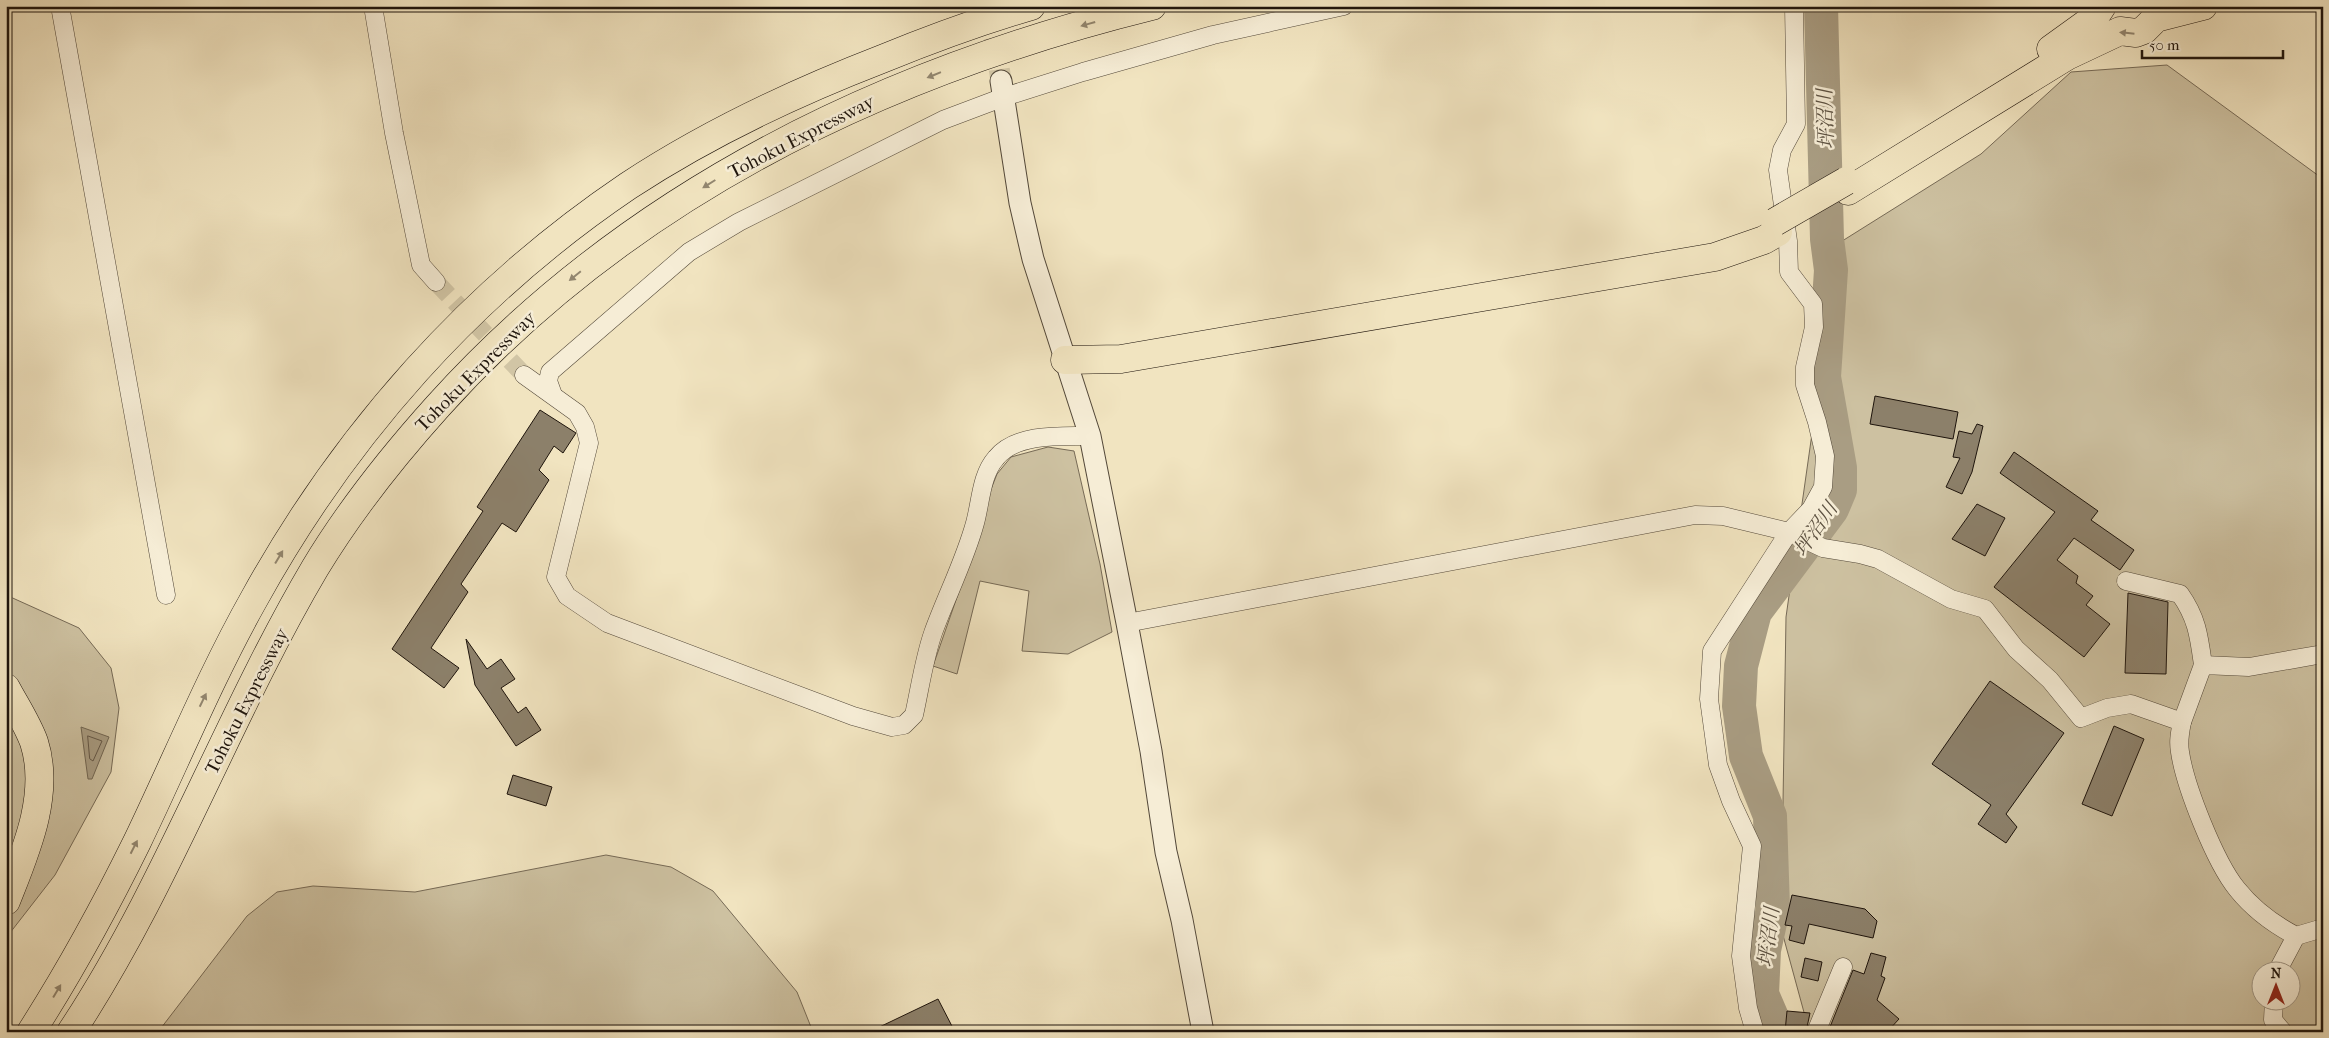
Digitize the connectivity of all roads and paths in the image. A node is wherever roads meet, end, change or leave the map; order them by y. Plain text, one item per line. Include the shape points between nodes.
1 (60, 6) edge
2 (373, 6) edge
3 (1031, 6) edge
4 (1152, 6) edge
5 (1344, 6) edge
6 (1794, 6) edge
7 (2102, 6) edge
8 (2203, 6) edge
9 (1003, 89) junction
10 (1847, 186) junction
11 (436, 282) tunnel mouth
12 (1066, 360) junction
13 (524, 375) tunnel mouth
14 (553, 395) junction
15 (1090, 436) junction
16 (1801, 538) junction
17 (2126, 581) dead end
18 (166, 595) dead end
19 (1128, 623) junction
20 (2323, 654) edge
21 (2203, 664) junction
22 (6, 688) edge
23 (2182, 722) junction
24 (6, 901) edge
25 (2323, 928) edge
26 (2296, 936) junction
27 (2283, 960) edge
28 (1843, 967) dead end
29 (2274, 1010) edge
30 (31, 1032) edge
31 (71, 1032) edge
32 (1203, 1032) edge
33 (1755, 1032) edge
34 (1816, 1032) edge
35 (2283, 1032) edge

1 - 18 street
2 - 11 street via 421,265
30 -> 3 main road, Tohoku Expressway via 96,920 249,608 284,547 363,432 447,336 497,288 567,230 628,186 683,153 805,90 938,36
4 -> 31 main road, Tohoku Expressway via 957,66 874,98 798,135 725,174 648,222 521,321 465,375 409,438 361,499 317,565 268,654 131,930
5 - 9 street via 1213,35
6 - 16 street via 1796,124 1782,150 1778,170 1788,241 1788,272 1813,304 1814,327 1805,367 1805,385 1825,456 1823,487
7 - 10 main road via 2094,18 2062,42
8 -> 10 main road via 2156,18 2144,30 2128,34 2120,31 2067,56
9 - 12 street via 1026,231
9 - 14 street via 739,222 689,252 550,372 548,381
10 - 12 main road, bridge via 1776,227 1710,247 1131,340
12 - 15 street
13 - 14 street
14 - 15 street via 577,413 586,427 589,443 556,577 567,596 607,623 853,716 892,727 904,725 914,715 932,636 975,524 985,479 996,458 1010,446 1029,440
15 - 19 street
16 - 19 street via 1723,516 1695,515
16 - 23 street via 1823,548 1878,559 1951,600 1985,609 2016,649 2050,680 2081,718 2107,708 2131,704
16 - 33 street via 1712,651 1710,699 1718,765 1752,846 1741,956 1748,1008
17 - 21 street via 2180,594 2190,607 2197,626
19 - 32 street via 1166,852
20 - 21 street via 2249,667
21 - 23 street
22 - 24 main road via 34,743 38,767 32,834
23 - 26 street via 2179,738 2184,771 2203,825 2220,860 2236,888 2255,909
25 - 26 street
26 - 27 street
28 - 34 street
29 - 35 street via 2273,1020

